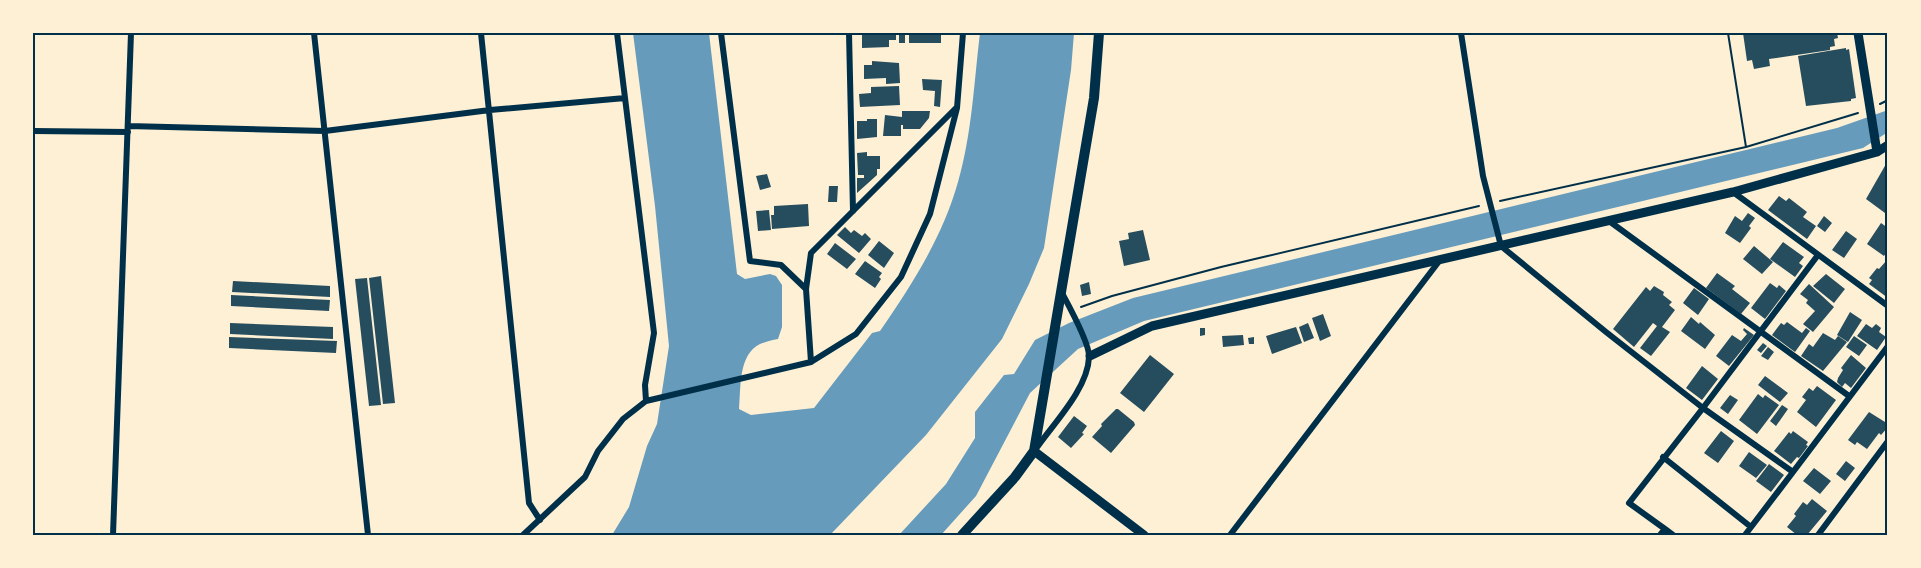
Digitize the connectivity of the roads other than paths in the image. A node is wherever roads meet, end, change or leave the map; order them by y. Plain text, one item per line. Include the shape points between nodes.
1 (131, 33) edge
2 (314, 33) edge
3 (481, 33) edge
4 (617, 33) edge
5 (721, 33) edge
6 (849, 33) edge
7 (963, 33) edge
8 (1099, 33) edge
9 (1461, 33) edge
10 (1858, 33) edge
11 (625, 98) junction
12 (957, 108) junction
13 (489, 110) junction
14 (128, 129) junction
15 (33, 131) edge
16 (325, 131) junction
17 (1888, 145) edge
18 (1877, 152) junction
19 (1733, 192) junction
20 (853, 211) junction
21 (1609, 221) junction
22 (1501, 246) junction
23 (1818, 255) junction
24 (1440, 260) junction
25 (806, 289) junction
26 (1062, 293) junction
27 (1888, 306) edge
28 (1761, 331) junction
29 (1888, 346) edge
30 (1090, 356) junction
31 (810, 362) junction
32 (1849, 396) junction
33 (646, 401) junction
34 (1703, 408) junction
35 (1888, 441) edge
36 (1034, 451) junction
37 (1663, 458) junction
38 (1793, 472) junction
39 (540, 520) junction
40 (1751, 527) junction
41 (1663, 532) edge
42 (113, 535) edge
43 (368, 535) edge
44 (523, 535) edge
45 (962, 535) edge
46 (1144, 535) edge
47 (1230, 535) edge
48 (1673, 535) edge
49 (1745, 535) edge
50 (1818, 535) edge

1 - 14 street
2 - 16 street
3 - 13 street
4 - 11 street
5 - 25 street via 750,261 782,265
6 - 20 street
7 - 12 street
8 - 26 main road via 1094,98
9 - 22 street via 1484,176
10 - 18 street
11 - 13 street
11 - 33 street via 654,333
12 - 20 street
12 - 31 street via 930,214 901,277 856,334
13 - 16 street
13 - 39 street via 529,503
14 - 15 street
14 - 16 street
14 - 42 street
16 - 43 street
17 - 18 street
18 - 19 street
19 - 21 street
19 - 23 street
20 - 25 street via 811,253
21 - 22 street
21 - 28 street
22 - 24 street
22 - 34 street
23 - 27 street
23 - 28 street
24 - 30 street via 1152,326
24 - 47 street
25 - 31 street
26 - 30 street
26 - 36 main road
28 - 32 street
28 - 34 street
29 - 32 street
30 - 36 street via 1083,381
31 - 33 street
32 - 38 street
33 - 39 street via 623,419 598,451 585,477
34 - 37 street
34 - 38 street
35 - 50 street
36 - 45 main road
36 - 46 street
37 - 40 street
37 - 41 street via 1629,503
38 - 40 street
39 - 44 street
40 - 49 street
41 - 48 street

